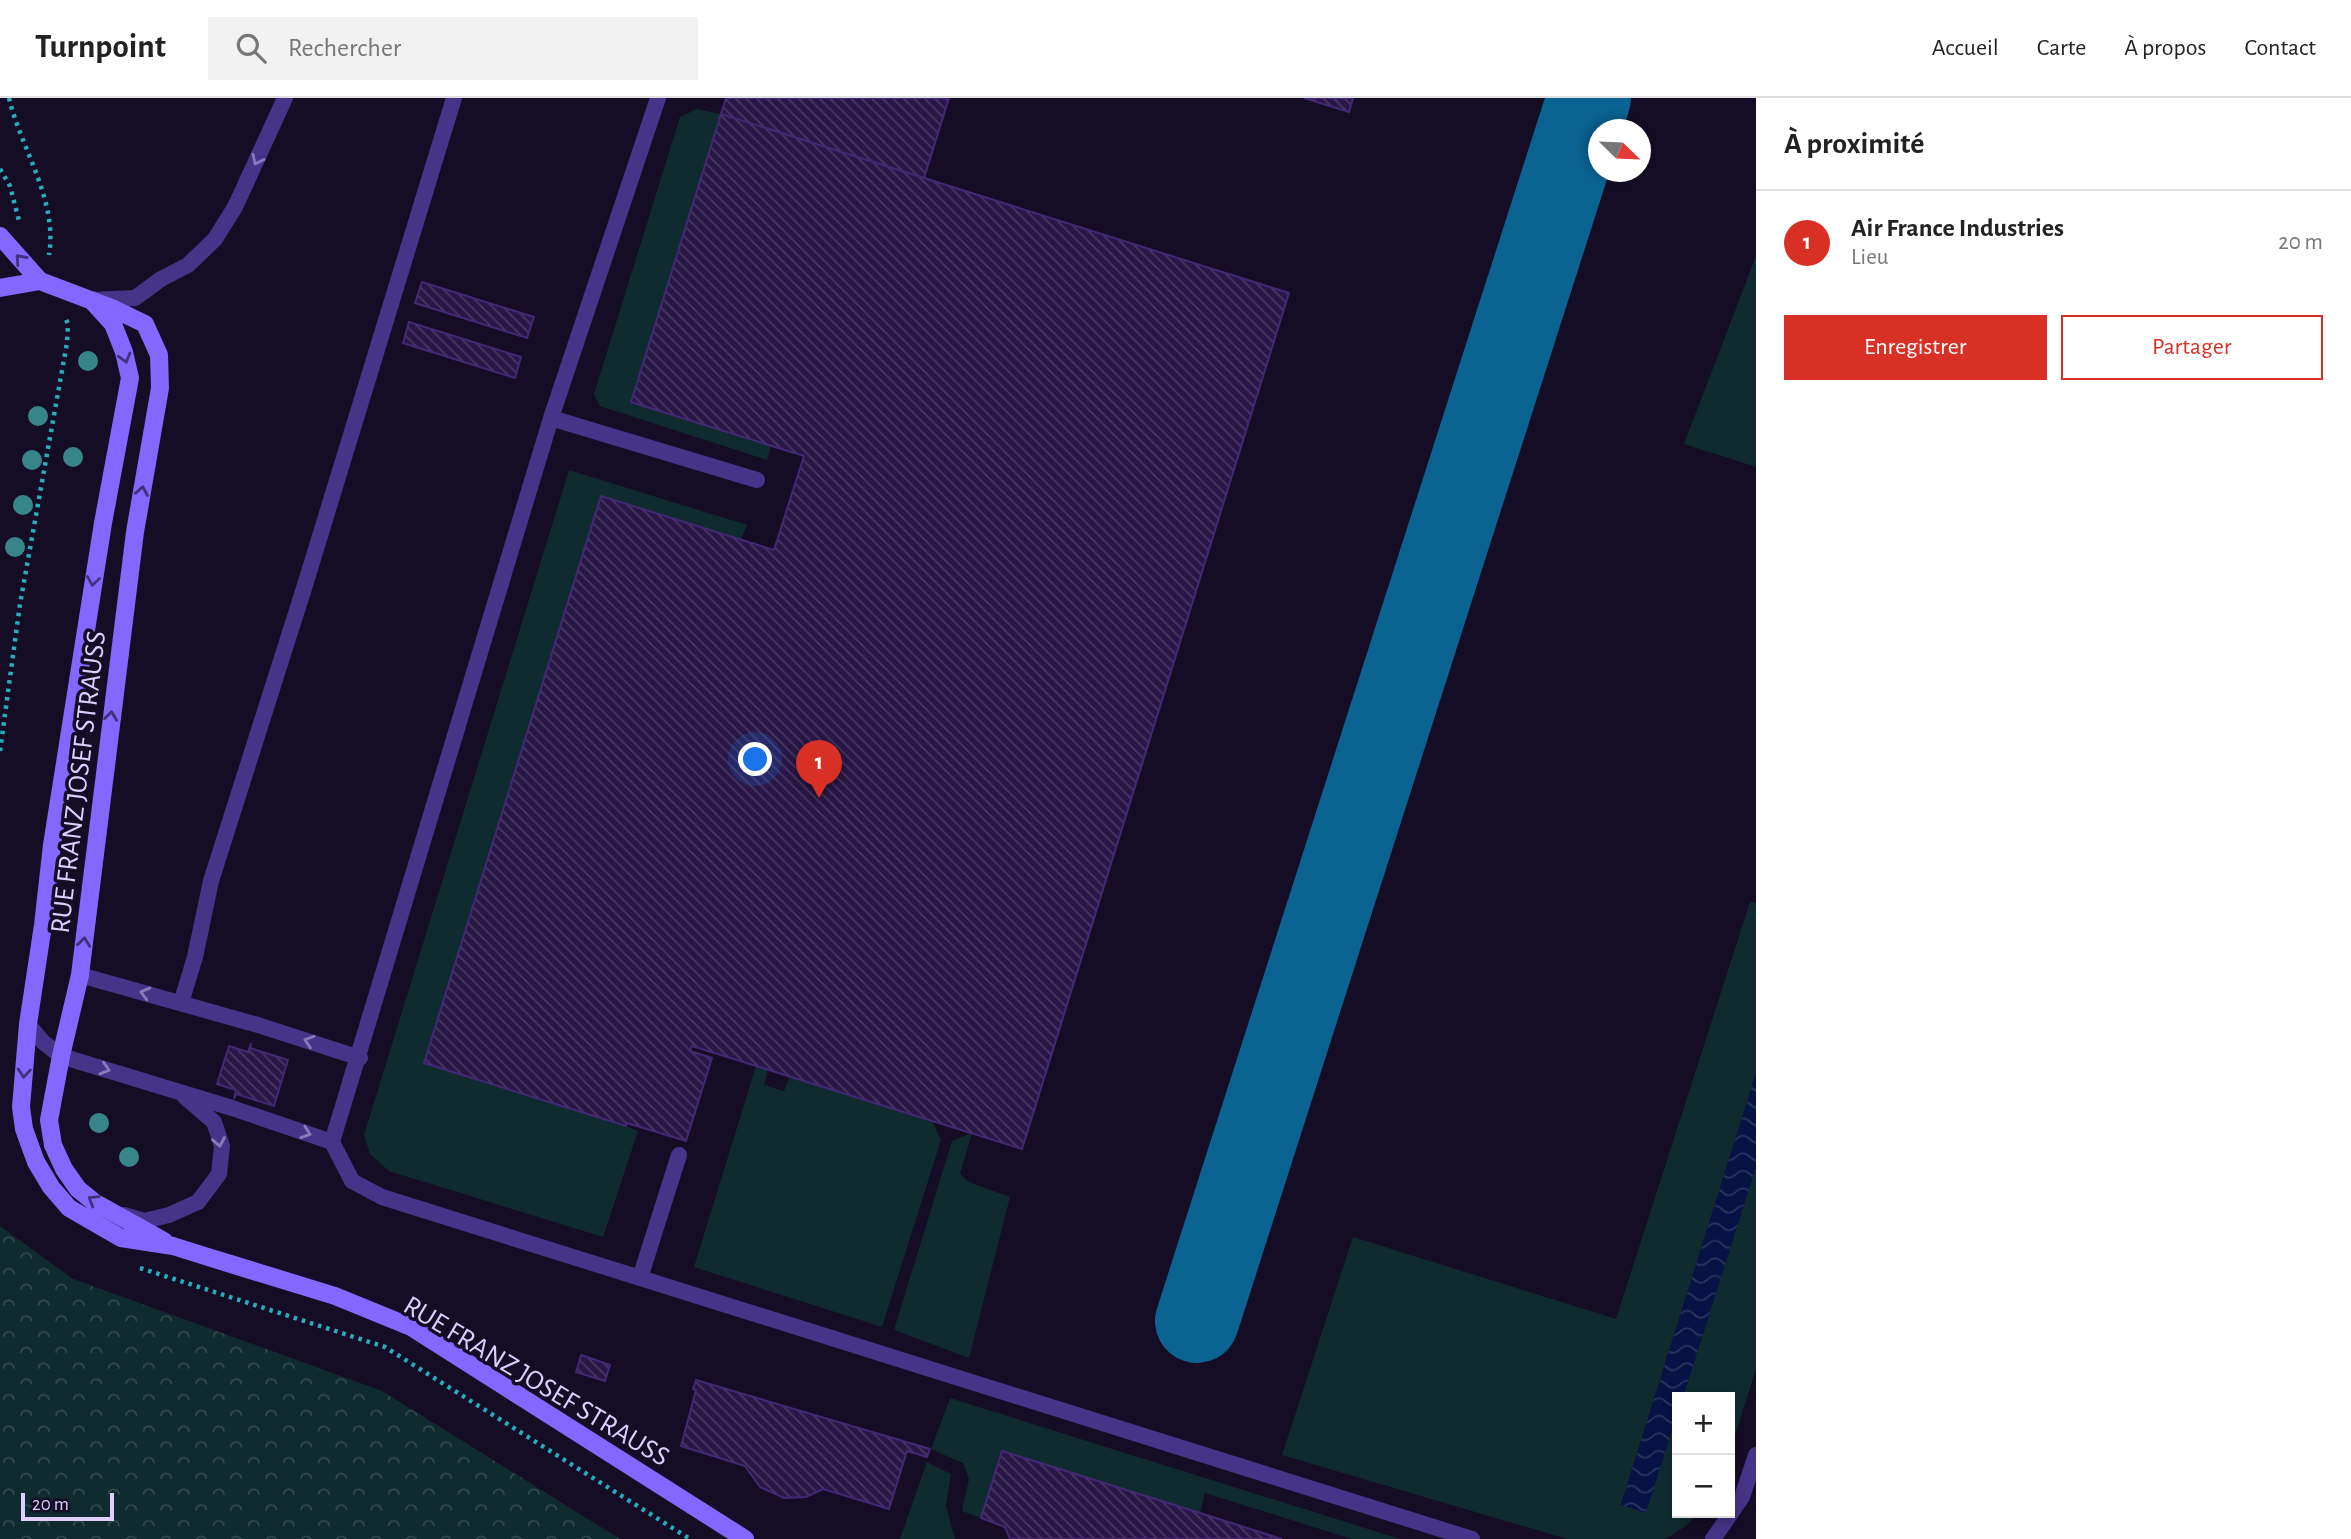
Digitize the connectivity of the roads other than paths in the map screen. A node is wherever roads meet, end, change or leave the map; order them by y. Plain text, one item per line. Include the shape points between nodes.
1 (285, 98) edge
2 (454, 98) edge
3 (658, 98) edge
4 (0, 236) edge
5 (40, 281) junction
6 (0, 288) edge
7 (91, 300) junction
8 (551, 418) junction
9 (757, 480) dead end
10 (80, 975) junction
11 (181, 1003) junction
12 (28, 1024) junction
13 (61, 1056) junction
14 (359, 1058) junction
15 (178, 1091) junction
16 (332, 1142) junction
17 (679, 1155) dead end
18 (118, 1214) junction
19 (173, 1246) junction
20 (640, 1278) junction
21 (1756, 1455) edge
22 (745, 1539) edge
23 (1472, 1539) edge
24 (1713, 1539) edge

1 -> 7 lane via 236,207 215,239 188,265 135,298
2 - 11 lane via 211,881
3 - 8 lane
5 -> 4 street, RUE FRANZ JOSEF STRAUSS
5 - 6 street
5 - 7 street, RUE FRANZ JOSEF STRAUSS
10 -> 7 street, RUE FRANZ JOSEF STRAUSS via 135,532 160,388 159,355 145,324
7 -> 12 street, RUE FRANZ JOSEF STRAUSS via 113,324 130,377 100,536
8 - 9 lane
8 - 14 lane
11 -> 10 lane
10 - 13 street, RUE FRANZ JOSEF STRAUSS
14 -> 11 lane
12 - 13 lane
12 -> 19 street, RUE FRANZ JOSEF STRAUSS via 21,1107 24,1129 51,1187 69,1208 121,1238
13 -> 15 lane
18 -> 13 street, RUE FRANZ JOSEF STRAUSS via 78,1189 53,1145 49,1121
14 - 16 lane
15 -> 16 lane
15 -> 18 lane via 214,1122 222,1146 219,1174 198,1202 169,1215 144,1221
16 - 20 lane via 352,1181 382,1197
17 - 20 lane
18 - 19 street, RUE FRANZ JOSEF STRAUSS
19 - 22 street, RUE FRANZ JOSEF STRAUSS via 335,1296 411,1327
20 - 23 lane
21 - 24 lane via 1742,1497

